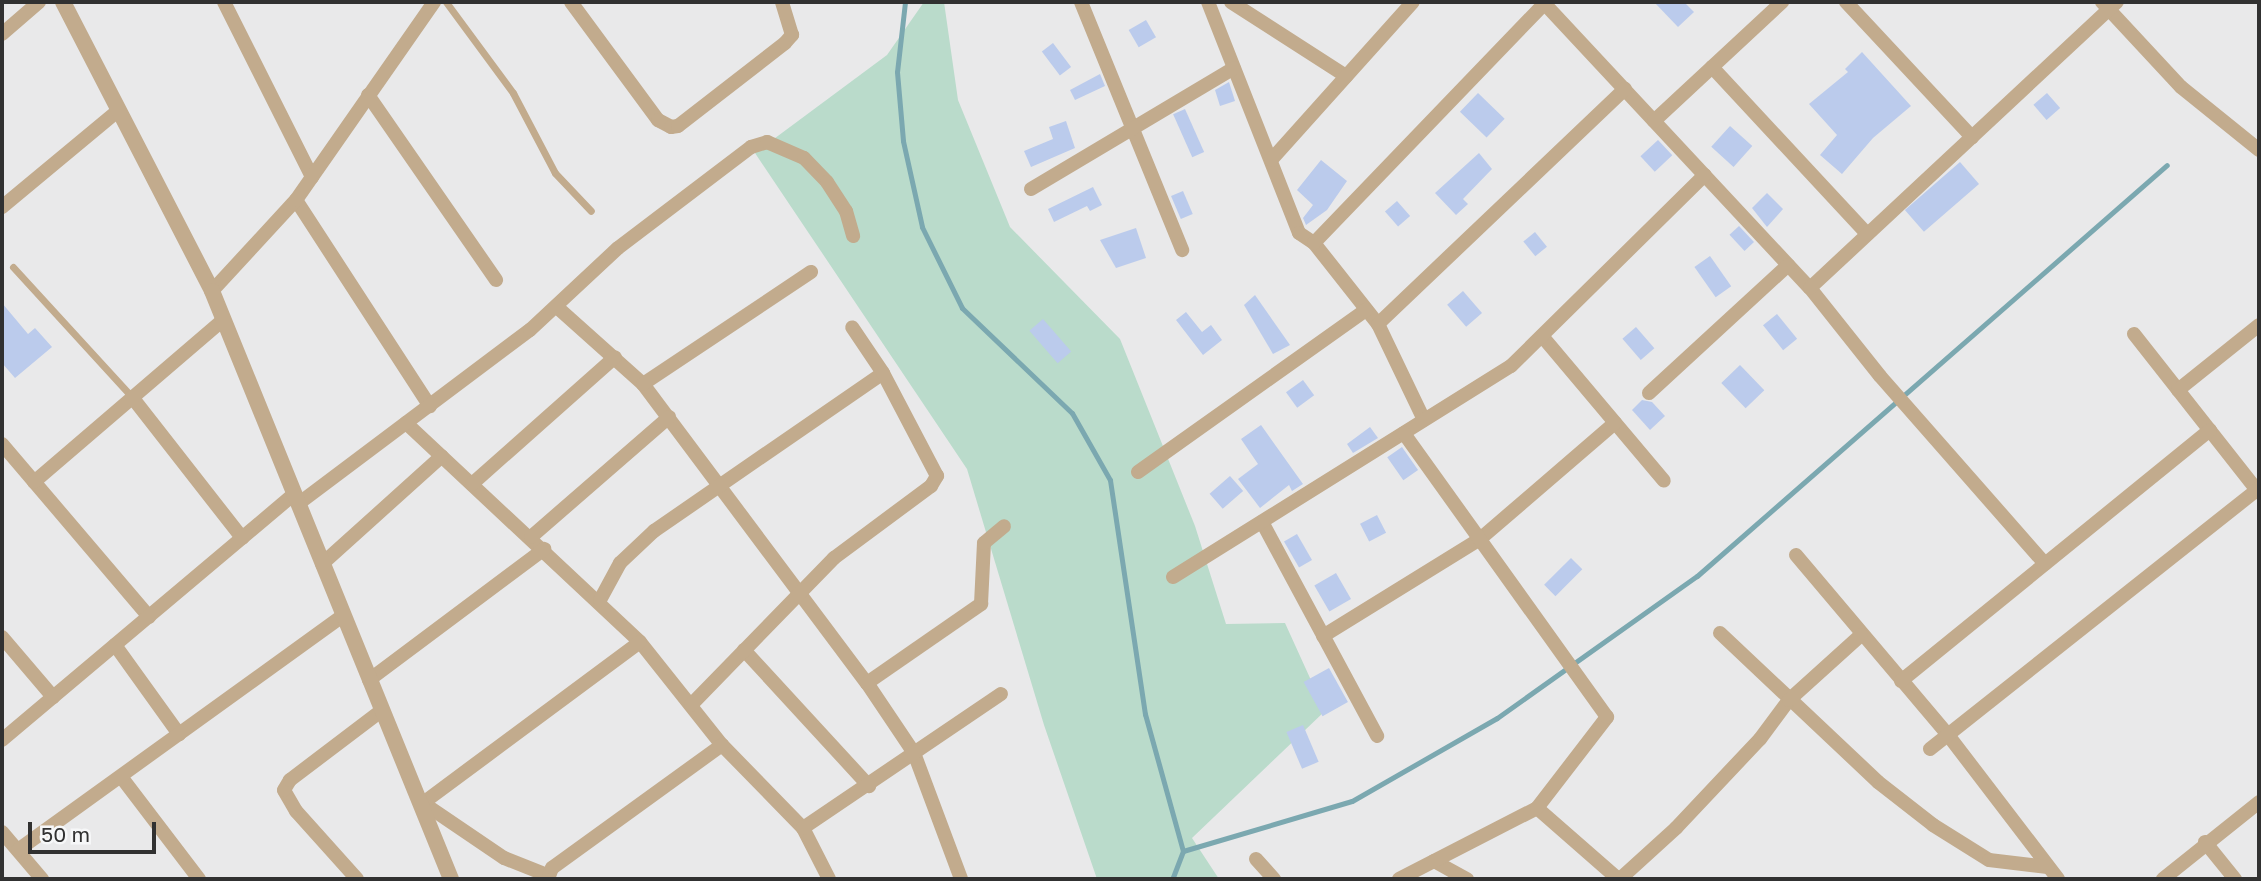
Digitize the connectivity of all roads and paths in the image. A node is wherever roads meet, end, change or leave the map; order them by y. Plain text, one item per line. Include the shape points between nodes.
1 (39, 2) edge
2 (63, 2) edge
3 (224, 2) edge
4 (434, 2) edge
5 (446, 2) edge
6 (571, 2) edge
7 (782, 2) edge
8 (1081, 2) edge
9 (1208, 2) edge
10 (1231, 2) edge
11 (1413, 2) edge
12 (1544, 2) edge
13 (1782, 2) edge
14 (1846, 2) edge
15 (2109, 4) edge
16 (2, 34) edge
17 (1712, 67) junction
18 (1234, 68) junction
19 (1346, 76) junction
20 (1625, 89) junction
21 (368, 95) junction
22 (118, 110) junction
23 (1654, 121) junction
24 (1133, 128) junction
25 (1972, 137) junction
26 (2259, 150) edge
27 (1271, 160) junction
28 (1705, 175) junction
29 (312, 177) junction
30 (1031, 189) dead end
31 (296, 200) junction
32 (2, 207) edge
33 (591, 211) dead end
34 (1867, 234) junction
35 (853, 236) dead end
36 (1314, 243) junction
37 (1182, 250) dead end
38 (1788, 265) junction
39 (13, 267) dead end
40 (811, 272) dead end
41 (496, 280) dead end
42 (1810, 288) junction
43 (212, 291) junction
44 (558, 308) junction
45 (1366, 310) junction
46 (224, 319) junction
47 (1378, 324) junction
48 (2259, 325) edge
49 (852, 327) dead end
50 (2134, 334) dead end
51 (1542, 336) junction
52 (615, 357) junction
53 (883, 373) junction
54 (643, 384) junction
55 (2178, 390) junction
56 (1649, 393) dead end
57 (132, 397) junction
58 (429, 405) junction
59 (669, 417) junction
60 (1424, 420) junction
61 (1615, 423) junction
62 (406, 424) junction
63 (2210, 430) junction
64 (1404, 433) junction
65 (2, 444) edge
66 (442, 456) junction
67 (1138, 472) dead end
68 (1664, 481) dead end
69 (34, 482) junction
70 (718, 483) junction
71 (472, 484) junction
72 (2258, 490) edge
73 (296, 499) junction
74 (1262, 522) junction
75 (1004, 527) dead end
76 (531, 537) junction
77 (242, 538) junction
78 (1480, 538) junction
79 (544, 549) junction
80 (1796, 555) dead end
81 (322, 564) junction
82 (2045, 564) junction
83 (1173, 577) dead end
84 (800, 593) junction
85 (600, 600) junction
86 (343, 616) junction
87 (149, 617) junction
88 (1720, 633) dead end
89 (1861, 635) junction
90 (1323, 636) junction
91 (2, 637) edge
92 (640, 642) junction
93 (115, 645) junction
94 (744, 650) junction
95 (369, 680) junction
96 (1901, 681) junction
97 (867, 683) junction
98 (1001, 694) dead end
99 (53, 697) junction
100 (1789, 700) junction
101 (691, 705) junction
102 (381, 711) junction
103 (179, 734) junction
104 (1948, 735) junction
105 (1377, 736) dead end
106 (2, 740) edge
107 (722, 745) junction
108 (1930, 749) dead end
109 (914, 753) junction
110 (122, 778) junction
111 (869, 786) junction
112 (2259, 802) edge
113 (423, 803) junction
114 (1537, 808) junction
115 (803, 828) junction
116 (2, 832) edge
117 (2205, 842) junction
118 (18, 850) junction
119 (1256, 859) dead end
120 (1434, 861) junction
121 (2048, 867) junction
122 (547, 877) edge
123 (42, 879) edge
124 (199, 879) edge
125 (356, 879) edge
126 (451, 879) edge
127 (829, 879) edge
128 (961, 879) edge
129 (1274, 879) edge
130 (1399, 879) edge
131 (1467, 879) edge
132 (1619, 879) edge
133 (2058, 879) edge
134 (2163, 879) edge
135 (2235, 879) edge

1 - 16 street
2 - 22 street
3 - 29 street
4 - 21 street
5 - 33 lane via 513,93 555,173
6 - 7 street via 659,120 671,127 785,43 792,35
8 - 24 street
9 - 18 street
10 - 19 street
11 - 19 street
12 - 20 street
12 - 36 street
13 - 17 street
14 - 25 street
15 - 25 street
15 - 26 street via 2181,87
17 - 23 street
17 - 34 street
18 - 24 street
18 - 27 street
19 - 27 street
20 - 23 street
20 - 47 street
21 - 29 street
21 - 41 street
22 - 32 street
22 - 43 street
23 - 28 street
24 - 30 street
24 - 37 street
25 - 34 street
27 - 36 street via 1300,233
28 - 38 street
28 - 51 street
29 - 31 street
31 - 43 street
31 - 58 street
34 - 42 street
35 - 44 street via 846,211 827,182 804,158 767,142 751,147 618,248
36 - 45 street
38 - 42 street
38 - 56 street
39 - 57 lane
40 - 54 street
42 - 82 street via 1907,408
43 - 46 street
44 - 52 street
44 - 58 street
45 - 47 street
45 - 67 street
46 - 57 street
46 - 73 street
47 - 60 street
48 - 55 street
49 - 53 street
50 - 55 street
51 - 60 street via 1511,366
51 - 61 street
52 - 54 street
52 - 71 street
53 - 70 street
53 - 84 street via 937,476 931,486 834,558
54 - 59 street
55 - 63 street
57 - 69 street
57 - 77 street
58 - 62 street
59 - 70 street
59 - 76 street
60 - 64 street
61 - 68 street
61 - 78 street
62 - 66 street
62 - 73 street
63 - 72 street
63 - 82 street
64 - 74 street
64 - 78 street
65 - 69 street
66 - 71 street
66 - 81 street
69 - 87 street
70 - 84 street
70 - 85 street via 620,563
71 - 76 street
72 - 104 street
73 - 77 street
73 - 81 street
74 - 83 street
74 - 90 street
75 - 97 street via 984,543 981,604
76 - 79 street
77 - 87 street
78 - 90 street
78 - 114 street via 1607,718
79 - 85 street
79 - 95 street
80 - 89 street
81 - 86 street
82 - 96 street
84 - 94 street
84 - 97 street
85 - 92 street
86 - 95 street
86 - 103 street
87 - 93 street
88 - 100 street
89 - 96 street
89 - 100 street
90 - 105 street
91 - 99 street
92 - 101 street
92 - 113 street
93 - 99 street
93 - 103 street
94 - 101 street
94 - 111 street
95 - 102 street
96 - 104 street
97 - 109 street
98 - 109 street
99 - 106 street
100 - 121 street via 1878,782 1933,825 1989,860
100 - 132 street via 1751,749
101 - 107 street
102 - 113 street
102 - 125 street via 290,780 284,790 296,811
103 - 110 street
104 - 108 street
104 - 121 street
107 - 115 street
107 - 122 street
109 - 111 street
109 - 128 street
110 - 118 street
110 - 124 street
111 - 115 street
112 - 117 street
113 - 122 street via 504,858
113 - 126 street
114 - 120 street
114 - 132 street
115 - 127 street
116 - 118 street
117 - 134 street
117 - 135 street
118 - 123 street
119 - 129 street
120 - 130 street
120 - 131 street
121 - 133 street

